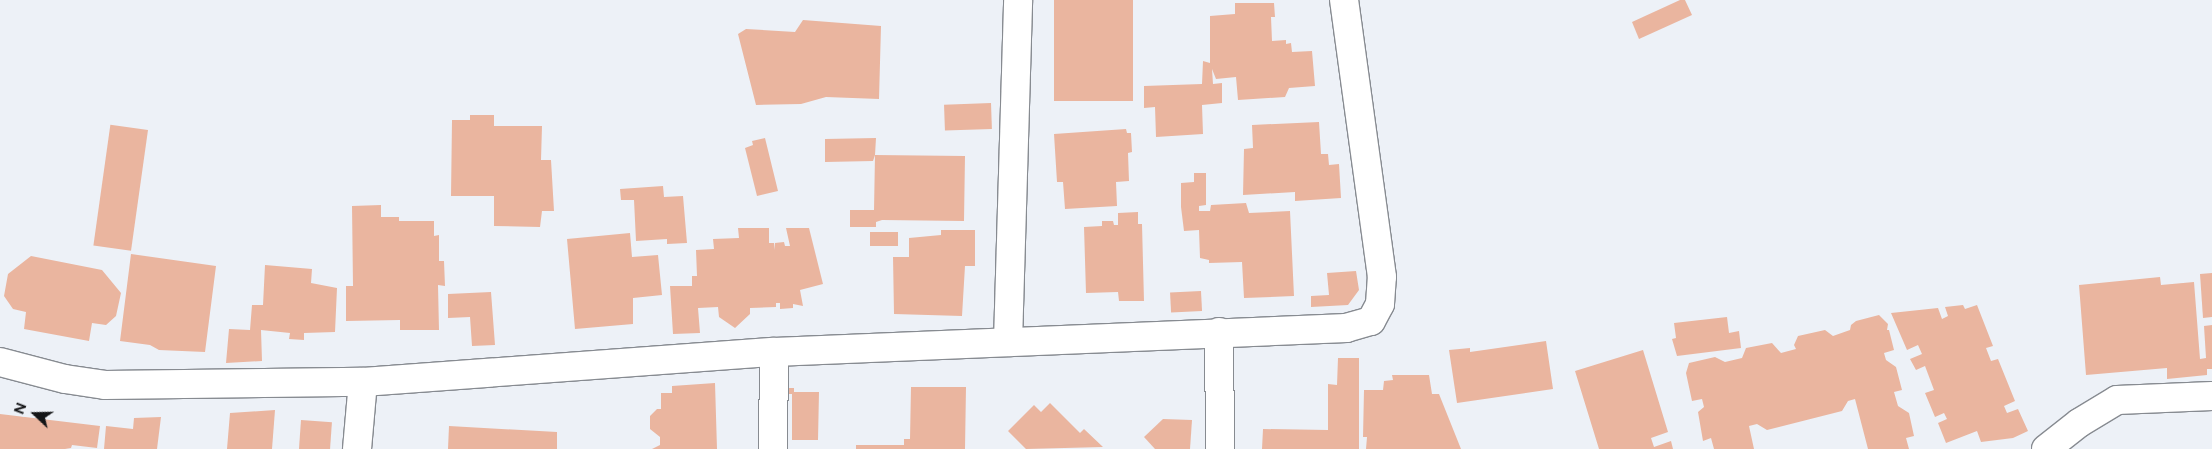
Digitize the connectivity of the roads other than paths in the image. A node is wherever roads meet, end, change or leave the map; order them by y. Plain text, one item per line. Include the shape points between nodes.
1 (1018, 0) edge
2 (1344, 0) edge
3 (1219, 332) junction
4 (1008, 342) junction
5 (774, 352) junction
6 (0, 362) edge
7 (363, 382) junction
8 (2212, 396) edge
9 (357, 449) edge
10 (773, 449) edge
11 (1220, 449) edge
12 (2046, 449) edge

1 - 4 street
2 - 3 street via 1382,277 1380,304 1371,321 1346,328
3 - 4 street
3 - 11 street
4 - 5 street
5 - 7 street
5 - 10 street
6 - 7 street via 65,380 105,385
7 - 9 street
8 - 12 street via 2117,400 2079,423

